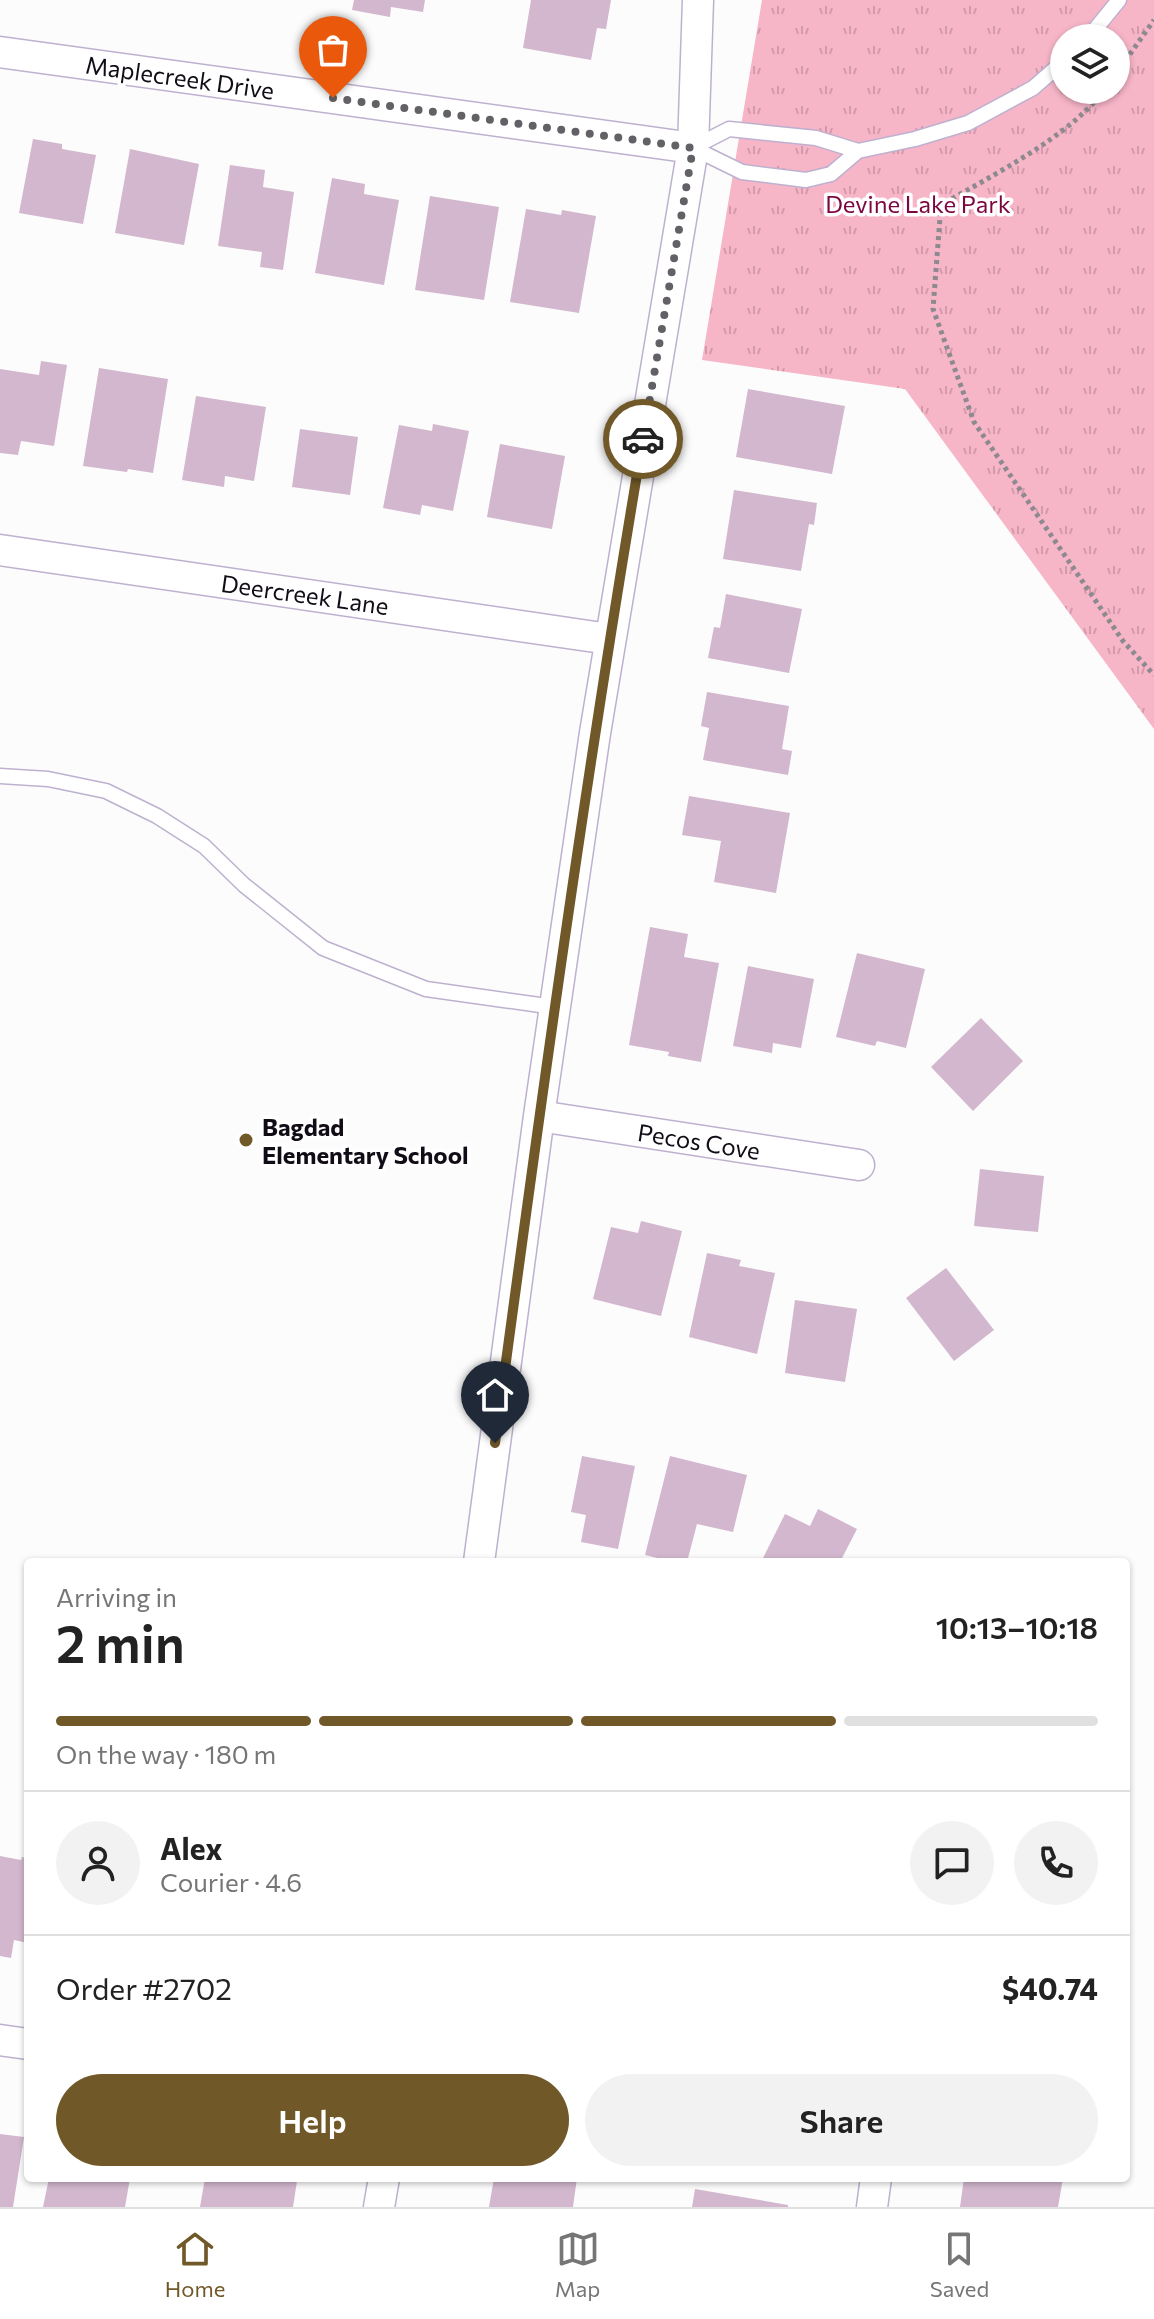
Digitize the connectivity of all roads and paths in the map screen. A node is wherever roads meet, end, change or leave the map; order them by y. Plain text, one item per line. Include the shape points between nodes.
1 (698, 0) edge
2 (1119, 0) edge
3 (1154, 20) edge
4 (1099, 24) edge
5 (0, 52) edge
6 (1130, 54) edge
7 (1050, 73) edge
8 (1094, 104) edge
9 (693, 148) junction
10 (858, 151) junction
11 (0, 550) edge
12 (609, 639) junction
13 (1154, 675) edge
14 (0, 776) edge
15 (554, 1007) junction
16 (539, 1116) junction
17 (859, 1165) dead end
18 (480, 1558) edge
19 (0, 2040) edge
20 (24, 2043) edge
21 (383, 2182) edge
22 (875, 2182) edge
23 (379, 2207) edge
24 (872, 2207) edge

1 - 9 street
2 - 4 lane
3 - 6 path
5 - 9 street, Maplecreek Drive
7 - 10 lane, Maplecreek Drive via 968,123
8 - 13 path via 1025,156 941,205 933,309 974,422 1123,641
9 - 10 lane, Maplecreek Drive via 729,129 816,138
9 - 10 lane, Maplecreek Drive via 742,172 806,180 831,174
9 - 12 street
11 - 12 street, Deercreek Lane
12 - 15 street
14 - 15 lane via 106,791 157,816 204,846 323,948 426,989
15 - 16 street
16 - 17 street, Pecos Cove
16 - 18 street
19 - 20 street
21 - 23 street
22 - 24 street

